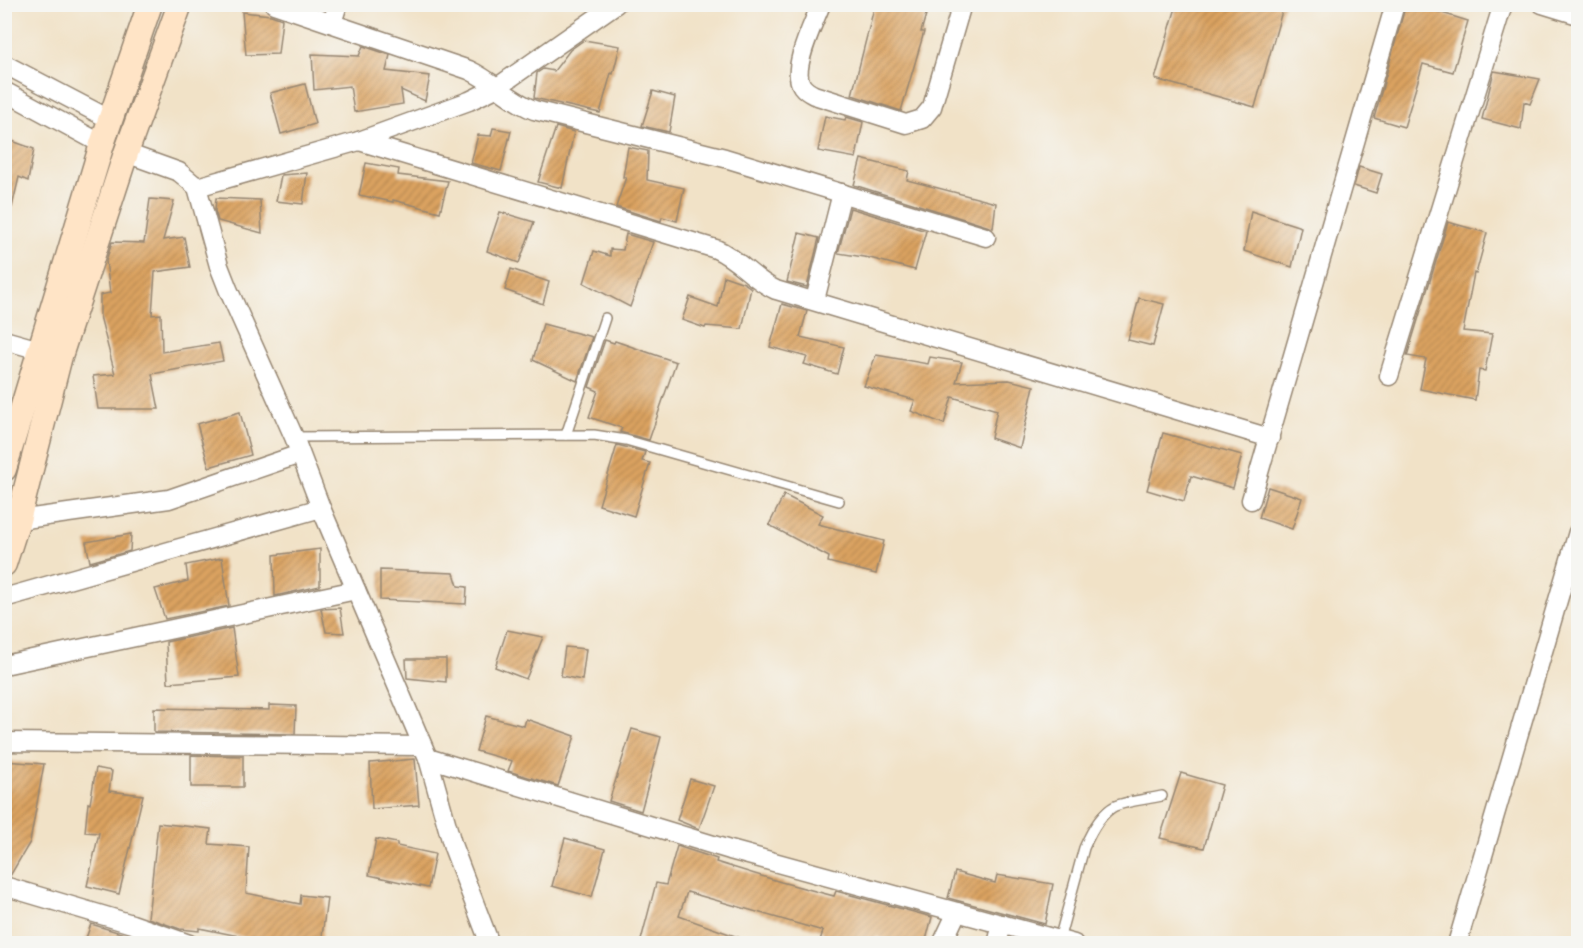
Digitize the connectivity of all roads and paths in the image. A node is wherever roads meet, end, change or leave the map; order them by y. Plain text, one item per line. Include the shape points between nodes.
1 (150, 4) edge
2 (180, 4) edge
3 (274, 4) edge
4 (338, 4) edge
5 (616, 4) edge
6 (821, 4) edge
7 (962, 4) edge
8 (1395, 4) edge
9 (1503, 4) edge
10 (1542, 4) edge
11 (1578, 15) edge
12 (332, 23) junction
13 (4, 64) edge
14 (496, 88) junction
15 (4, 91) edge
16 (111, 120) junction
17 (359, 141) junction
18 (102, 144) junction
19 (126, 153) junction
20 (197, 187) junction
21 (842, 193) junction
22 (986, 237) dead end
23 (815, 300) junction
24 (605, 318) dead end
25 (4, 340) edge
26 (50, 353) junction
27 (1389, 376) dead end
28 (566, 435) junction
29 (1270, 438) junction
30 (297, 445) junction
31 (4, 469) edge
32 (1251, 500) dead end
33 (839, 501) dead end
34 (321, 508) junction
35 (18, 520) junction
36 (1578, 532) edge
37 (4, 564) edge
38 (356, 590) junction
39 (4, 598) edge
40 (4, 665) edge
41 (4, 742) edge
42 (425, 752) junction
43 (1162, 796) dead end
44 (4, 886) edge
45 (957, 912) junction
46 (1002, 924) junction
47 (1067, 942) edge
48 (189, 944) edge
49 (490, 944) edge
50 (942, 944) edge
51 (997, 944) edge
52 (1457, 944) edge

1 - 16 main road
2 - 19 main road
3 - 12 street
4 - 12 street
5 - 14 street
6 - 7 street via 801,56 798,73 802,86 814,95 906,124 922,119 933,107
8 - 29 street
9 - 27 street
10 - 11 street
12 - 14 street via 469,70
13 - 16 street
14 - 17 street
14 - 21 street via 534,110
15 - 18 street
16 - 18 main road
17 - 20 street
17 - 23 street via 716,249 764,284
18 - 26 main road
19 - 20 street via 179,172
19 - 26 main road
20 - 30 street via 219,266
21 - 22 street
21 - 23 street
23 - 29 street
24 - 28 lane
25 - 26 street
26 - 31 main road
26 - 35 main road
28 - 30 lane
28 - 33 lane via 626,440
29 - 32 street
30 - 34 street
30 - 35 street via 169,498
34 - 38 street
34 - 39 street
35 - 37 main road
36 - 52 street
38 - 40 street
38 - 42 street
41 - 42 street
42 - 45 street via 730,850
42 - 49 street via 453,847
43 - 47 lane via 1115,806 1088,837
44 - 48 street
45 - 46 street
45 - 50 street
46 - 47 street
46 - 51 street

